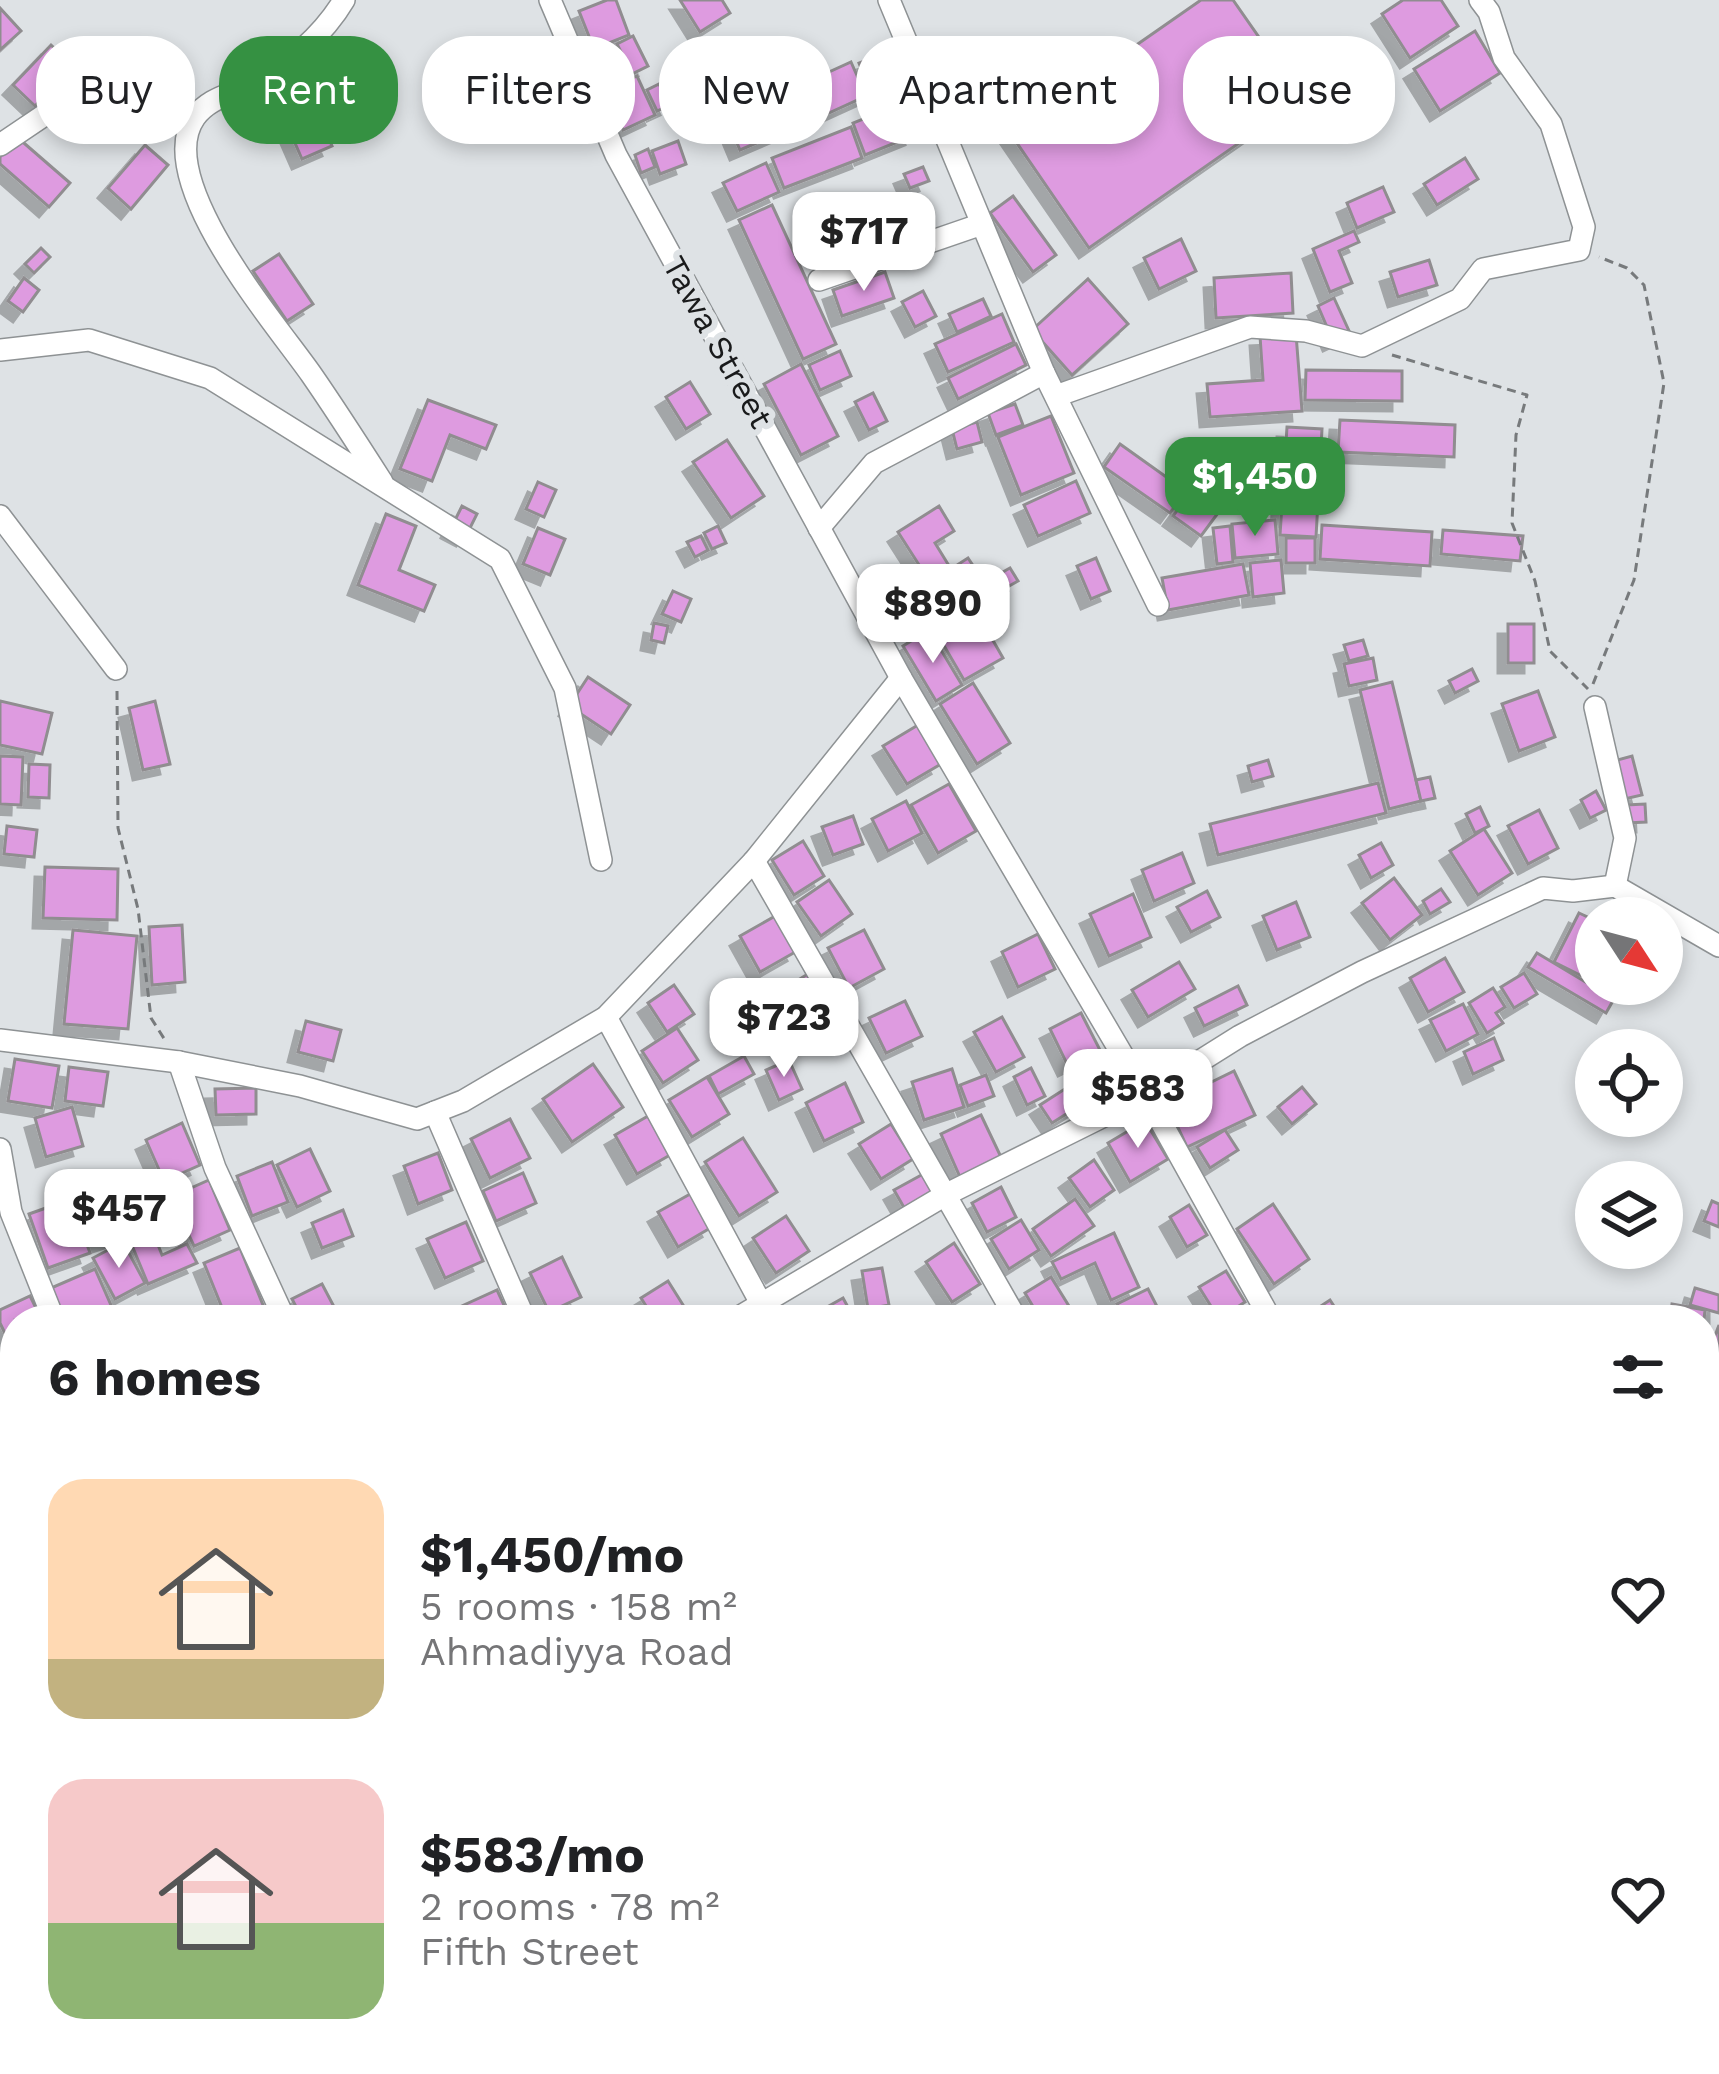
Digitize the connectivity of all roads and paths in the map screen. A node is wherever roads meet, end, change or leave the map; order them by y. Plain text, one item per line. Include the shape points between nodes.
1 (344, 0) edge
2 (550, 0) edge
3 (889, 0) edge
4 (1480, 0) edge
5 (36, 121) edge
6 (0, 145) edge
7 (982, 224) junction
8 (1579, 250) junction
9 (819, 280) dead end
10 (1362, 346) junction
11 (0, 350) edge
12 (1045, 373) junction
13 (1055, 396) junction
14 (386, 488) junction
15 (0, 515) edge
16 (819, 528) junction
17 (1158, 604) dead end
18 (116, 669) joint
19 (901, 678) junction
20 (1595, 706) dead end
21 (601, 860) dead end
22 (754, 861) junction
23 (1615, 886) junction
24 (1719, 946) edge
25 (606, 1016) junction
26 (0, 1040) edge
27 (179, 1062) junction
28 (1146, 1095) junction
29 (435, 1112) junction
30 (0, 1149) edge
31 (947, 1194) junction
32 (49, 1305) edge
33 (278, 1305) edge
34 (519, 1305) edge
35 (761, 1305) edge
36 (776, 1305) edge
37 (1009, 1305) edge
38 (1263, 1305) edge

1 - 14 street via 304,49 212,101 184,145 212,230
2 - 16 street, Tawa Street via 616,155
3 - 7 street
4 - 8 street via 1504,58 1551,124 1584,227
5 - 6 street
7 - 9 street
7 - 12 street
8 - 10 street via 1483,268 1460,299
8 - 10 path via 1627,268 1644,285 1664,383 1634,580 1591,691 1550,651 1512,523 1516,435 1527,395
10 - 13 street via 1250,327
11 - 14 street via 89,340 210,378
12 - 13 street
12 - 16 street via 874,463
13 - 17 street
14 - 21 street via 500,560 565,688
15 - 18 street
16 - 19 street, Tawa Street
18 - 27 path via 118,828 151,1018
19 - 22 street
19 - 28 street, Tawa Street
20 - 23 street via 1625,838
22 - 25 street
22 - 31 street
23 - 24 street
23 - 28 street via 1543,888 1362,971
25 - 29 street
25 - 35 street
26 - 27 street
27 - 29 street via 417,1120
27 - 33 street via 215,1168
28 - 31 street
28 - 38 street, Tawa Street
29 - 34 street
30 - 32 street via 11,1212
31 - 36 street
31 - 37 street

